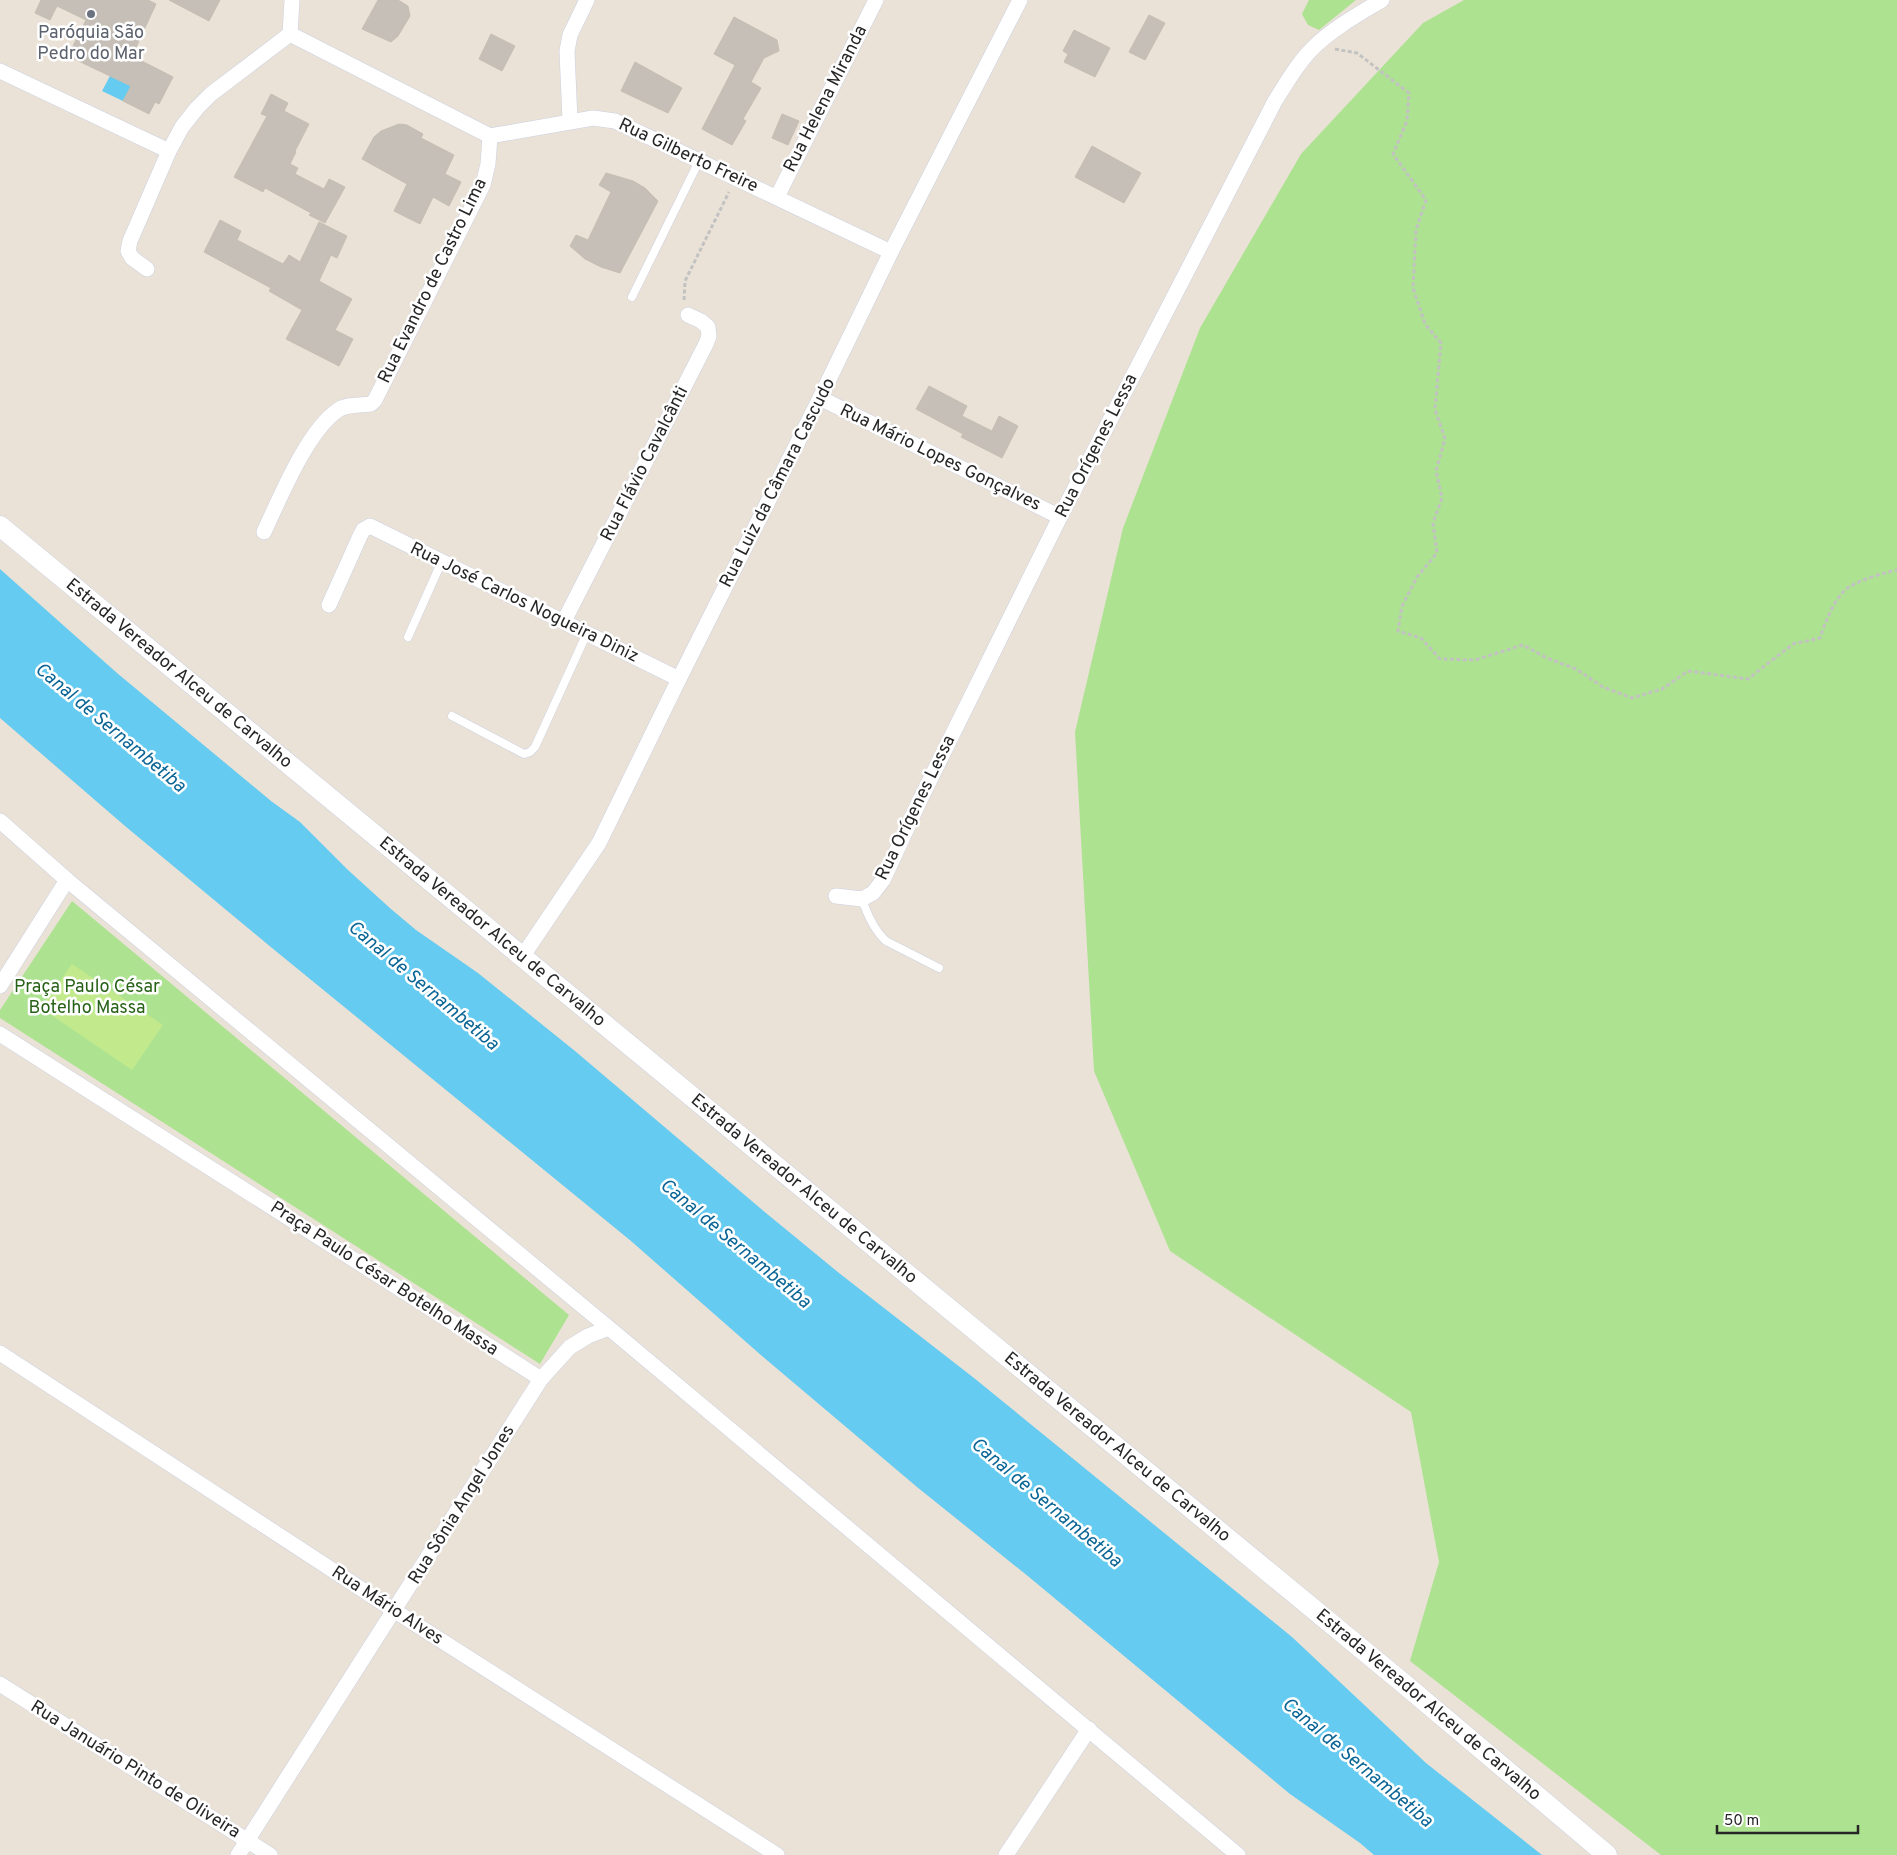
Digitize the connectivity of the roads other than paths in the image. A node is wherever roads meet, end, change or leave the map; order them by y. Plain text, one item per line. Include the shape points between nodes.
1 (292, 0) edge
2 (587, 0) edge
3 (876, 0) edge
4 (1020, 0) edge
5 (1382, 0) edge
6 (290, 34) junction
7 (0, 71) edge
8 (570, 121) junction
9 (490, 136) junction
10 (169, 151) junction
11 (699, 161) junction
12 (777, 197) junction
13 (891, 252) junction
14 (147, 269) dead end
15 (632, 296) dead end
16 (688, 315) road end
17 (820, 398) junction
18 (1060, 517) junction
19 (0, 526) edge
20 (264, 532) dead end
21 (442, 561) junction
22 (329, 605) dead end
23 (564, 621) junction
24 (587, 633) junction
25 (408, 637) dead end
26 (678, 679) junction
27 (452, 716) dead end
28 (0, 821) edge
29 (67, 880) junction
30 (836, 896) dead end
31 (862, 899) junction
32 (522, 957) junction
33 (939, 968) dead end
34 (0, 986) edge
35 (0, 1034) edge
36 (608, 1328) junction
37 (0, 1354) edge
38 (541, 1379) junction
39 (395, 1611) junction
40 (0, 1684) edge
41 (1089, 1729) junction
42 (248, 1841) junction
43 (238, 1855) edge
44 (270, 1855) edge
45 (777, 1855) edge
46 (1006, 1855) edge
47 (1238, 1855) edge
48 (1607, 1855) edge

1 - 6 street
2 - 8 street via 570,35 567,52
3 - 12 street, Rua Helena Miranda
4 - 13 street, Rua Luiz da Câmara Cascudo
5 - 18 street, Rua Orígenes Lessa via 1342,24 1314,46 1275,101
6 - 9 street
6 - 10 street via 211,94 182,127
7 - 10 street
8 - 9 street, Rua Gilberto Freire
8 - 11 street, Rua Gilberto Freire via 594,118 616,121
9 - 20 street, Rua Evandro de Castro Lima via 488,164 482,185 375,400 371,404 353,404 338,410 321,426 300,456
10 - 14 street via 128,251
11 - 12 street, Rua Gilberto Freire
11 - 15 lane
12 - 13 street, Rua Gilberto Freire
13 - 17 street, Rua Luiz da Câmara Cascudo
16 - 23 street, Rua Flávio Cavalcânti via 708,327 706,344
17 - 18 street, Rua Mário Lopes Gonçalves
17 - 26 street, Rua Luiz da Câmara Cascudo
18 - 31 street, Rua Orígenes Lessa via 883,880
19 - 32 street, Estrada Vereador Alceu de Carvalho
21 - 22 street, Rua José Carlos Nogueira Diniz via 370,526 363,530
21 - 23 street, Rua José Carlos Nogueira Diniz
21 - 25 lane
23 - 24 street, Rua José Carlos Nogueira Diniz
24 - 26 street, Rua José Carlos Nogueira Diniz
24 - 27 lane via 530,752 524,754
26 - 32 street, Rua Luiz da Câmara Cascudo via 599,843
28 - 29 street
29 - 34 street
29 - 36 street
30 - 31 street, Rua Orígenes Lessa
31 - 33 lane via 866,913 880,936
32 - 48 street, Estrada Vereador Alceu de Carvalho
35 - 38 street, Praça Paulo César Botelho Massa
36 - 38 street, Rua Sônia Angel Jones via 570,1347
36 - 41 street
37 - 39 street, Rua Mário Alves
38 - 39 street, Rua Sônia Angel Jones
39 - 42 street, Rua Sônia Angel Jones
39 - 45 street, Rua Mário Alves
40 - 42 street, Rua Januário Pinto de Oliveira
41 - 46 street
41 - 47 street
42 - 43 street, Rua Sônia Angel Jones
42 - 44 street, Rua Januário Pinto de Oliveira

